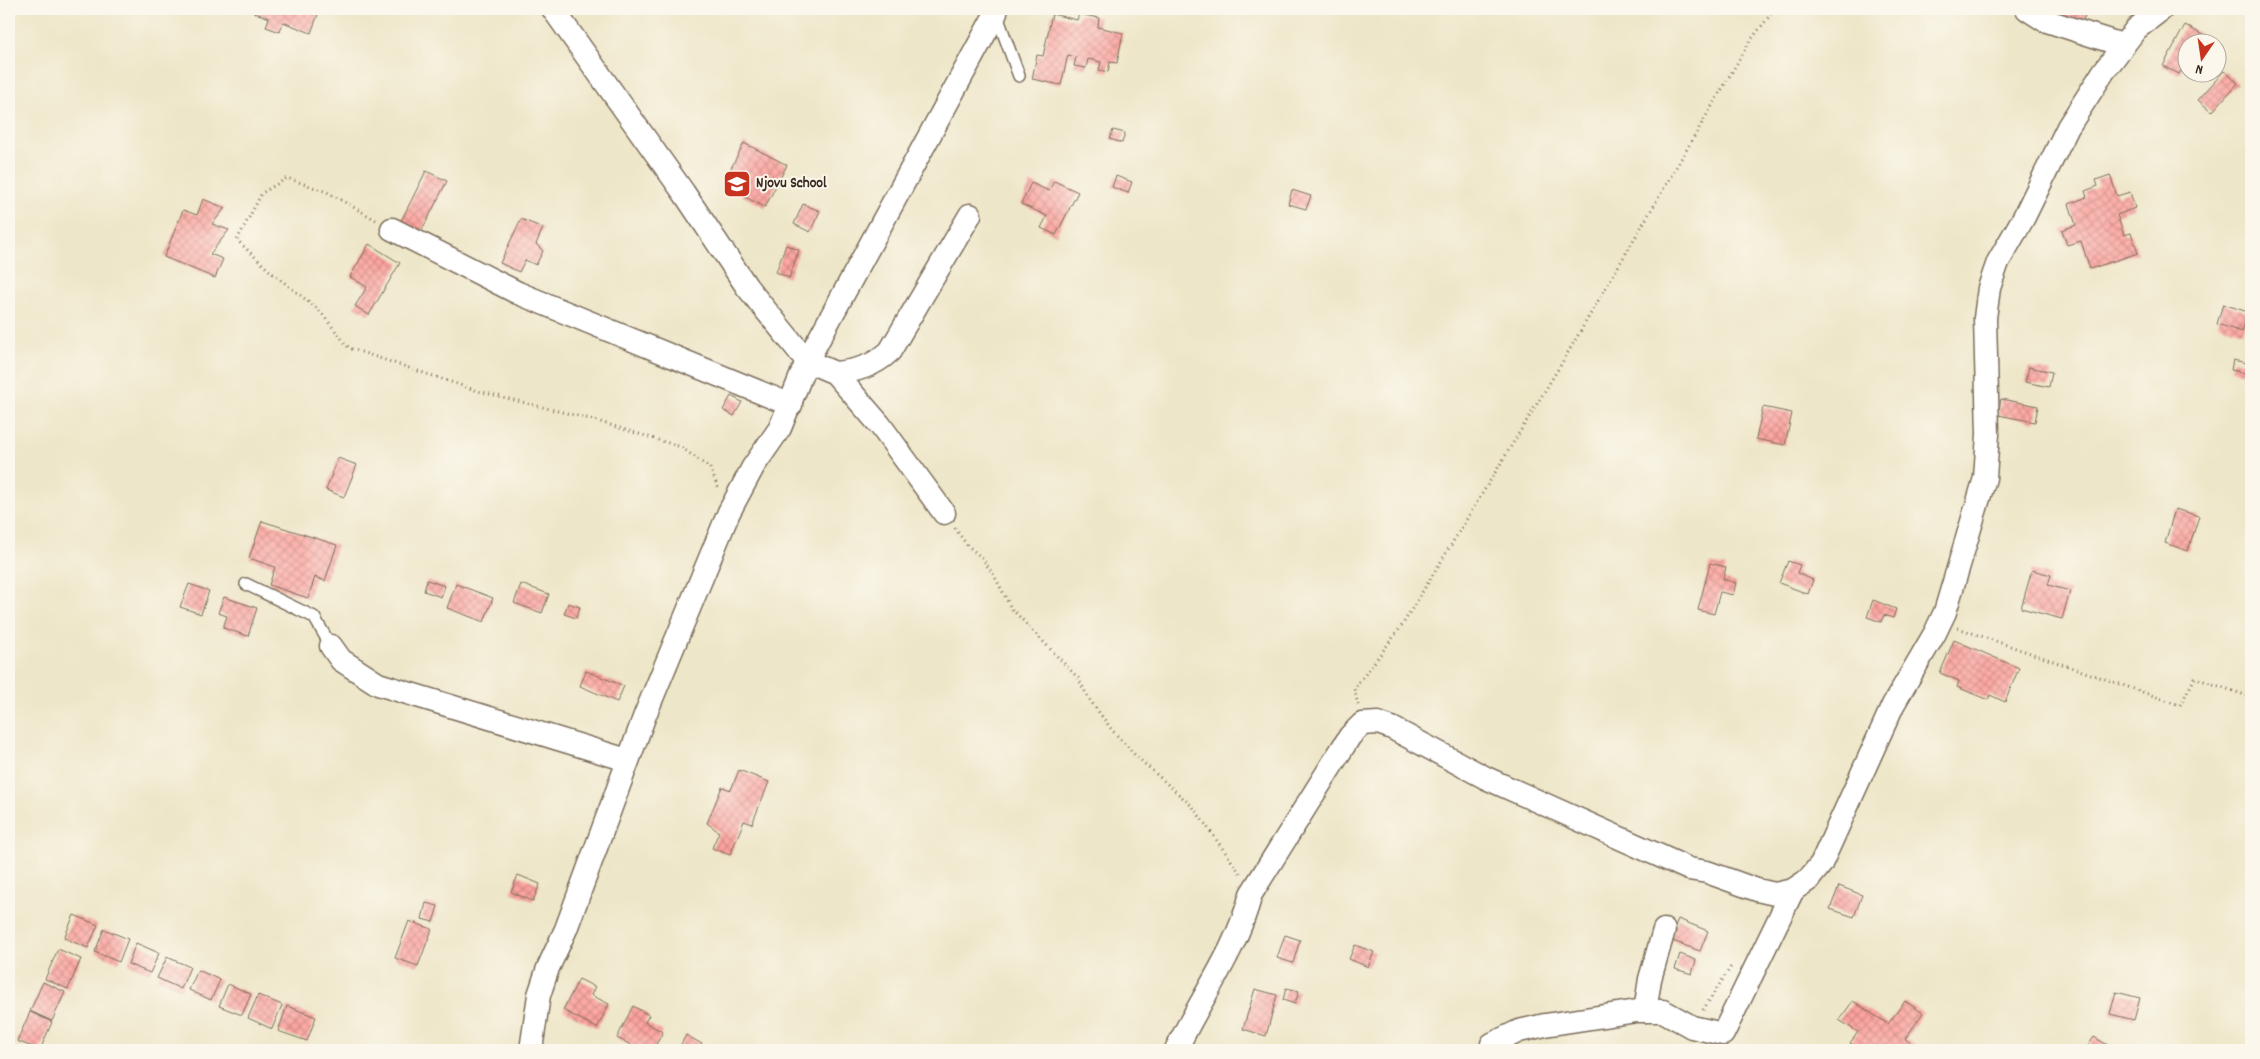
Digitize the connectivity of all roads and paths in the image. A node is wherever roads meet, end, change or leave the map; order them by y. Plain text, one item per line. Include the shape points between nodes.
1 (553, 9) edge
2 (1775, 9) edge
3 (2027, 9) edge
4 (2162, 9) edge
5 (996, 11) edge
6 (2122, 44) junction
7 (1019, 76) dead end
8 (970, 215) dead end
9 (392, 229) joint
10 (807, 362) junction
11 (835, 373) junction
12 (791, 405) junction
13 (729, 512) junction
14 (944, 513) joint
15 (246, 584) dead end
16 (1940, 622) junction
17 (331, 646) joint
18 (2251, 696) edge
19 (1362, 724) junction
20 (627, 760) junction
21 (1793, 890) junction
22 (1251, 894) junction
23 (1664, 930) dead end
24 (1736, 958) dead end
25 (1645, 1011) junction
26 (1692, 1028) junction
27 (1492, 1048) edge
28 (531, 1050) edge
29 (1176, 1050) edge
30 (1677, 1050) edge

1 - 10 street via 747,288
2 - 19 path via 1750,41 1560,366 1400,626 1354,689
3 - 6 street via 2044,20
4 - 6 street
5 - 7 lane
5 - 10 street
6 - 16 street via 2068,127 1998,262 1989,288 1984,342 1988,434 1986,478
8 - 11 street via 890,350 868,367
9 - 12 street via 518,293
9 - 13 path via 328,192 287,178 262,193 237,240 319,310 349,348 478,391 594,420 681,447 710,468
10 - 11 street
10 - 12 street
11 - 14 street via 880,425
12 - 13 street
13 - 20 street
14 - 22 path via 967,545 982,558 1010,608 1078,678 1112,730 1193,807 1223,846
15 - 17 lane via 314,617
16 - 18 path via 2180,705 2195,678
16 - 21 street via 1893,705 1821,864 1808,880
17 - 20 street via 341,660 378,684
19 - 21 street via 1378,723 1392,728 1486,778 1689,869 1775,894
19 - 22 street via 1350,736
20 - 28 street via 600,840 539,995
21 - 26 street via 1724,1034
22 - 29 street via 1217,978
23 - 25 street
24 - 26 path
25 - 26 street via 1664,1010
25 - 27 street via 1519,1031
26 - 30 path

